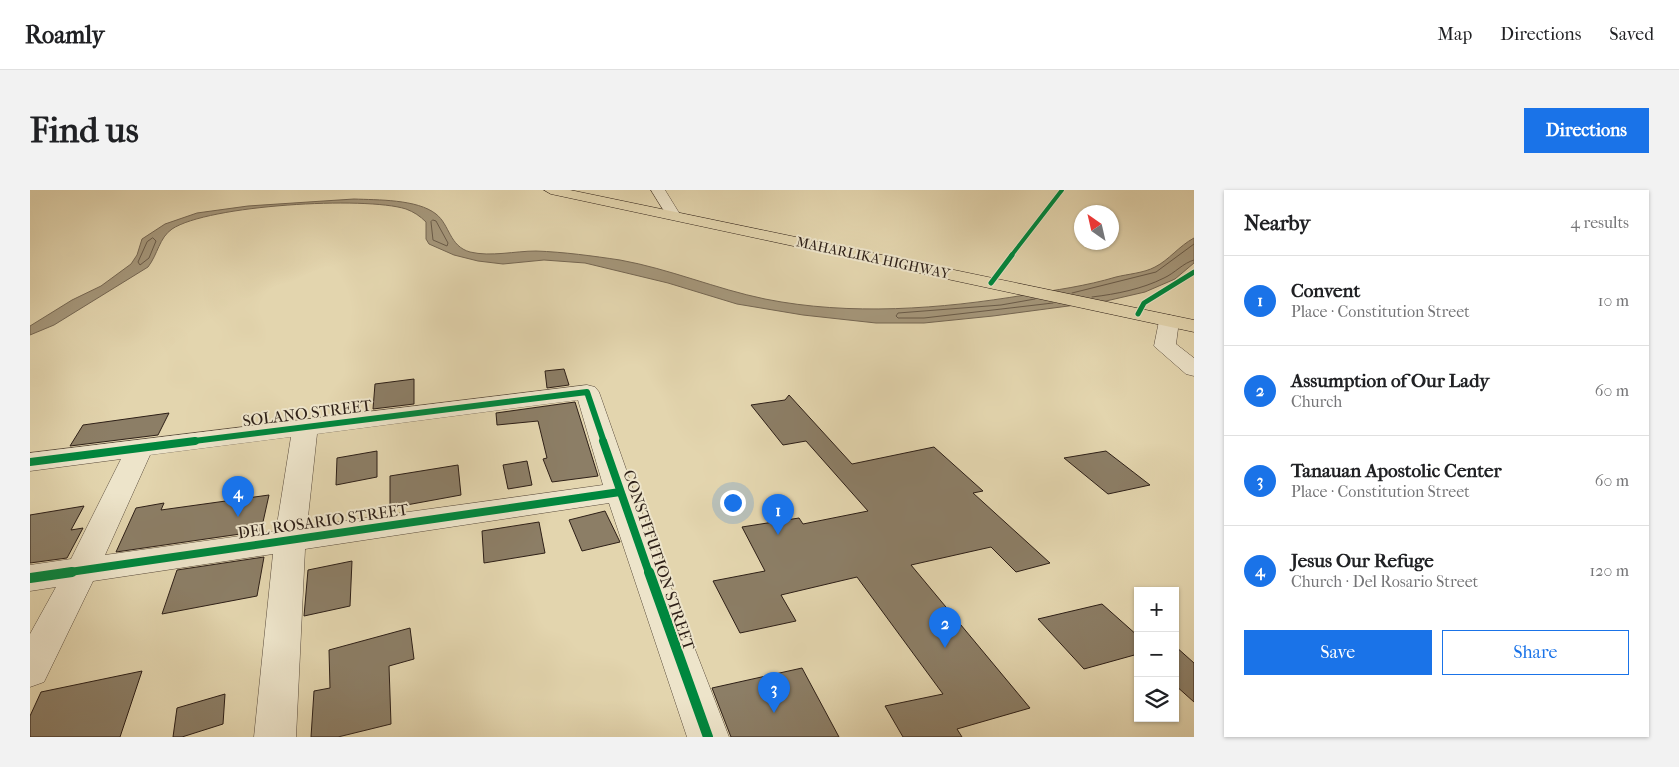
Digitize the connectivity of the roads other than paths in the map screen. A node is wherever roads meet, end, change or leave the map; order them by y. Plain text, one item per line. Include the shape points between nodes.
1 (552, 190) edge
2 (658, 190) edge
3 (674, 216) junction
4 (1169, 321) junction
5 (1194, 326) edge
6 (1194, 369) edge
7 (587, 392) joint
8 (306, 427) junction
9 (140, 448) junction
10 (30, 462) edge
11 (620, 492) junction
12 (290, 540) junction
13 (82, 570) junction
14 (30, 578) edge
15 (30, 670) edge
16 (275, 737) edge
17 (708, 737) edge

1 - 3 highway, MAHARLIKA HIGHWAY
2 - 3 street
3 - 4 highway, MAHARLIKA HIGHWAY
4 - 5 highway, MAHARLIKA HIGHWAY
4 - 6 street via 1165,346
7 - 8 street, SOLANO STREET
7 - 11 street, CONSTITUTION STREET
8 - 9 street, SOLANO STREET
8 - 12 street
9 - 10 street, SOLANO STREET
9 - 13 street
11 - 12 street, DEL ROSARIO STREET
11 - 17 street, CONSTITUTION STREET
12 - 13 street, DEL ROSARIO STREET
12 - 16 street
13 - 14 street, DEL ROSARIO STREET
13 - 15 street

